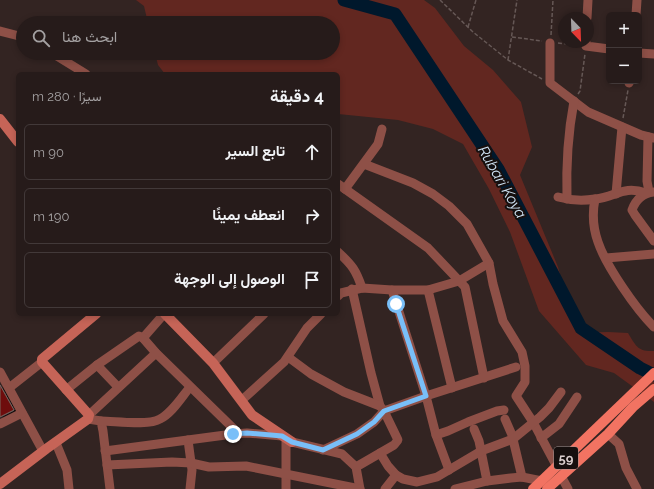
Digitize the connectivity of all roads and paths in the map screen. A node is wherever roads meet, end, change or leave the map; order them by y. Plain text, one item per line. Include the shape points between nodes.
1 (440, 0) edge
2 (476, 0) edge
3 (517, 0) edge
4 (553, 0) edge
5 (588, 0) edge
6 (637, 0) edge
7 (587, 12) edge
8 (636, 12) edge
9 (468, 27) junction
10 (0, 31) edge
11 (16, 35) edge
12 (512, 37) junction
13 (550, 43) junction
14 (558, 43) edge
15 (594, 46) edge
16 (585, 48) edge
17 (606, 48) edge
18 (642, 53) edge
19 (654, 54) edge
20 (63, 60) edge
21 (508, 60) junction
22 (83, 72) edge
23 (550, 83) junction
24 (630, 84) edge
25 (574, 101) junction
26 (0, 119) edge
27 (622, 127) junction
28 (382, 129) dead end
29 (651, 138) edge
30 (16, 139) edge
31 (364, 164) junction
32 (342, 187) edge
33 (650, 192) edge
34 (616, 194) junction
35 (595, 200) junction
36 (654, 241) edge
37 (340, 254) edge
38 (654, 254) edge
39 (606, 258) junction
40 (489, 263) junction
41 (459, 281) junction
42 (357, 289) junction
43 (392, 290) junction
44 (428, 290) junction
45 (340, 294) edge
46 (94, 316) edge
47 (163, 316) edge
48 (167, 316) edge
49 (262, 316) edge
50 (319, 316) edge
51 (654, 327) edge
52 (143, 338) junction
53 (156, 353) junction
54 (288, 357) junction
55 (42, 362) junction
56 (213, 363) junction
57 (97, 365) junction
58 (516, 367) dead end
59 (0, 372) edge
60 (654, 373) edge
61 (484, 378) junction
62 (118, 387) junction
63 (190, 387) junction
64 (8, 388) junction
65 (452, 388) junction
66 (654, 389) edge
67 (66, 390) junction
68 (561, 392) dead end
69 (426, 396) junction
70 (577, 397) dead end
71 (242, 400) junction
72 (382, 409) junction
73 (22, 413) junction
74 (89, 417) junction
75 (101, 420) junction
76 (533, 422) junction
77 (0, 424) edge
78 (474, 429) dead end
79 (239, 434) junction
80 (608, 434) junction
81 (436, 435) junction
82 (542, 438) junction
83 (287, 439) junction
84 (513, 439) junction
85 (188, 440) junction
86 (56, 443) junction
87 (323, 450) junction
88 (43, 451) junction
89 (105, 451) junction
90 (481, 451) junction
91 (380, 453) junction
92 (191, 463) junction
93 (107, 465) junction
94 (356, 467) junction
95 (449, 470) junction
96 (559, 472) junction
97 (286, 474) junction
98 (396, 474) junction
99 (522, 477) junction
100 (487, 481) junction
101 (0, 484) edge
102 (545, 485) edge
103 (331, 486) edge
104 (69, 489) edge
105 (110, 489) edge
106 (190, 489) edge
107 (286, 489) edge
108 (360, 489) edge
109 (385, 489) edge
110 (455, 489) edge
111 (533, 489) edge
112 (568, 489) edge
113 (637, 489) edge

1 - 9 path
2 - 9 path
3 - 12 path
4 - 13 path
5 - 7 street
6 - 8 street
9 - 21 path
10 - 11 street
12 - 13 path
12 - 21 path
13 - 14 path
13 - 23 street
15 - 17 street
16 - 25 path via 580,91
18 - 19 street
20 - 22 street
21 - 23 path
23 - 25 street
24 - 27 path
25 - 27 street via 588,112
25 - 35 street via 562,198
26 - 30 street
27 - 29 street
27 - 34 street
28 - 31 street via 378,144
29 - 33 street via 647,181
31 - 32 street
31 - 40 street via 413,183 438,198 467,224
32 - 41 street via 428,248
33 - 34 street via 630,189
33 - 36 street via 642,196 632,210
34 - 35 street
35 - 39 street via 593,220 598,242
37 - 42 street via 352,265 358,276
38 - 39 street
39 - 51 street via 627,292
40 - 41 street
40 - 76 street via 503,321 522,352 525,366 525,382 516,396
41 - 44 street
41 - 61 street via 465,287
42 - 43 street
42 - 45 street
42 - 72 street via 371,373
43 - 44 street
43 - 69 street
44 - 65 street
46 - 55 street via 42,359
47 - 52 street
48 - 56 street
49 - 56 street
50 - 54 street via 307,328
52 - 53 street
52 - 57 street via 139,336
53 - 62 street
53 - 63 street
54 - 71 street
54 - 72 street via 344,392
55 - 64 street
55 - 67 street
56 - 71 street
57 - 62 street
57 - 67 street
58 - 61 street
59 - 64 street
60 - 96 main road, 59 via 599,426
61 - 65 street
62 - 74 street
63 - 75 street via 170,412 153,423
63 - 79 street
64 - 73 street
65 - 69 street
66 - 80 main road, 59
67 - 74 street
68 - 76 street via 549,408
69 - 72 street
69 - 81 street
70 - 82 street via 559,424
71 - 83 street via 252,415
72 - 87 street via 374,422 357,434
72 - 91 street via 398,440
73 - 77 street
73 - 88 street
74 - 75 street
74 - 86 street
75 - 89 street
76 - 82 street
76 - 84 street
78 - 90 street
79 - 83 street
79 - 85 street
80 - 96 main road, 59
80 - 113 street via 619,444 626,468
81 - 84 street via 497,411 505,415
81 - 95 street
82 - 96 street
83 - 87 street
83 - 97 street
84 - 90 street
84 - 99 street
85 - 89 street
85 - 92 street
86 - 88 street
86 - 104 street via 67,470
87 - 94 street via 342,454
88 - 101 street
89 - 93 street
90 - 95 street
90 - 100 street
91 - 94 street
91 - 98 street
92 - 93 street
92 - 97 street via 209,466 246,466
92 - 106 street
93 - 105 street
94 - 108 street
95 - 98 street via 437,478 417,482 403,479
96 - 102 main road, 59
96 - 112 street
97 - 103 street
97 - 107 street
98 - 109 street
99 - 100 street
99 - 102 street
100 - 110 street
102 - 111 main road, 59
103 - 108 street

